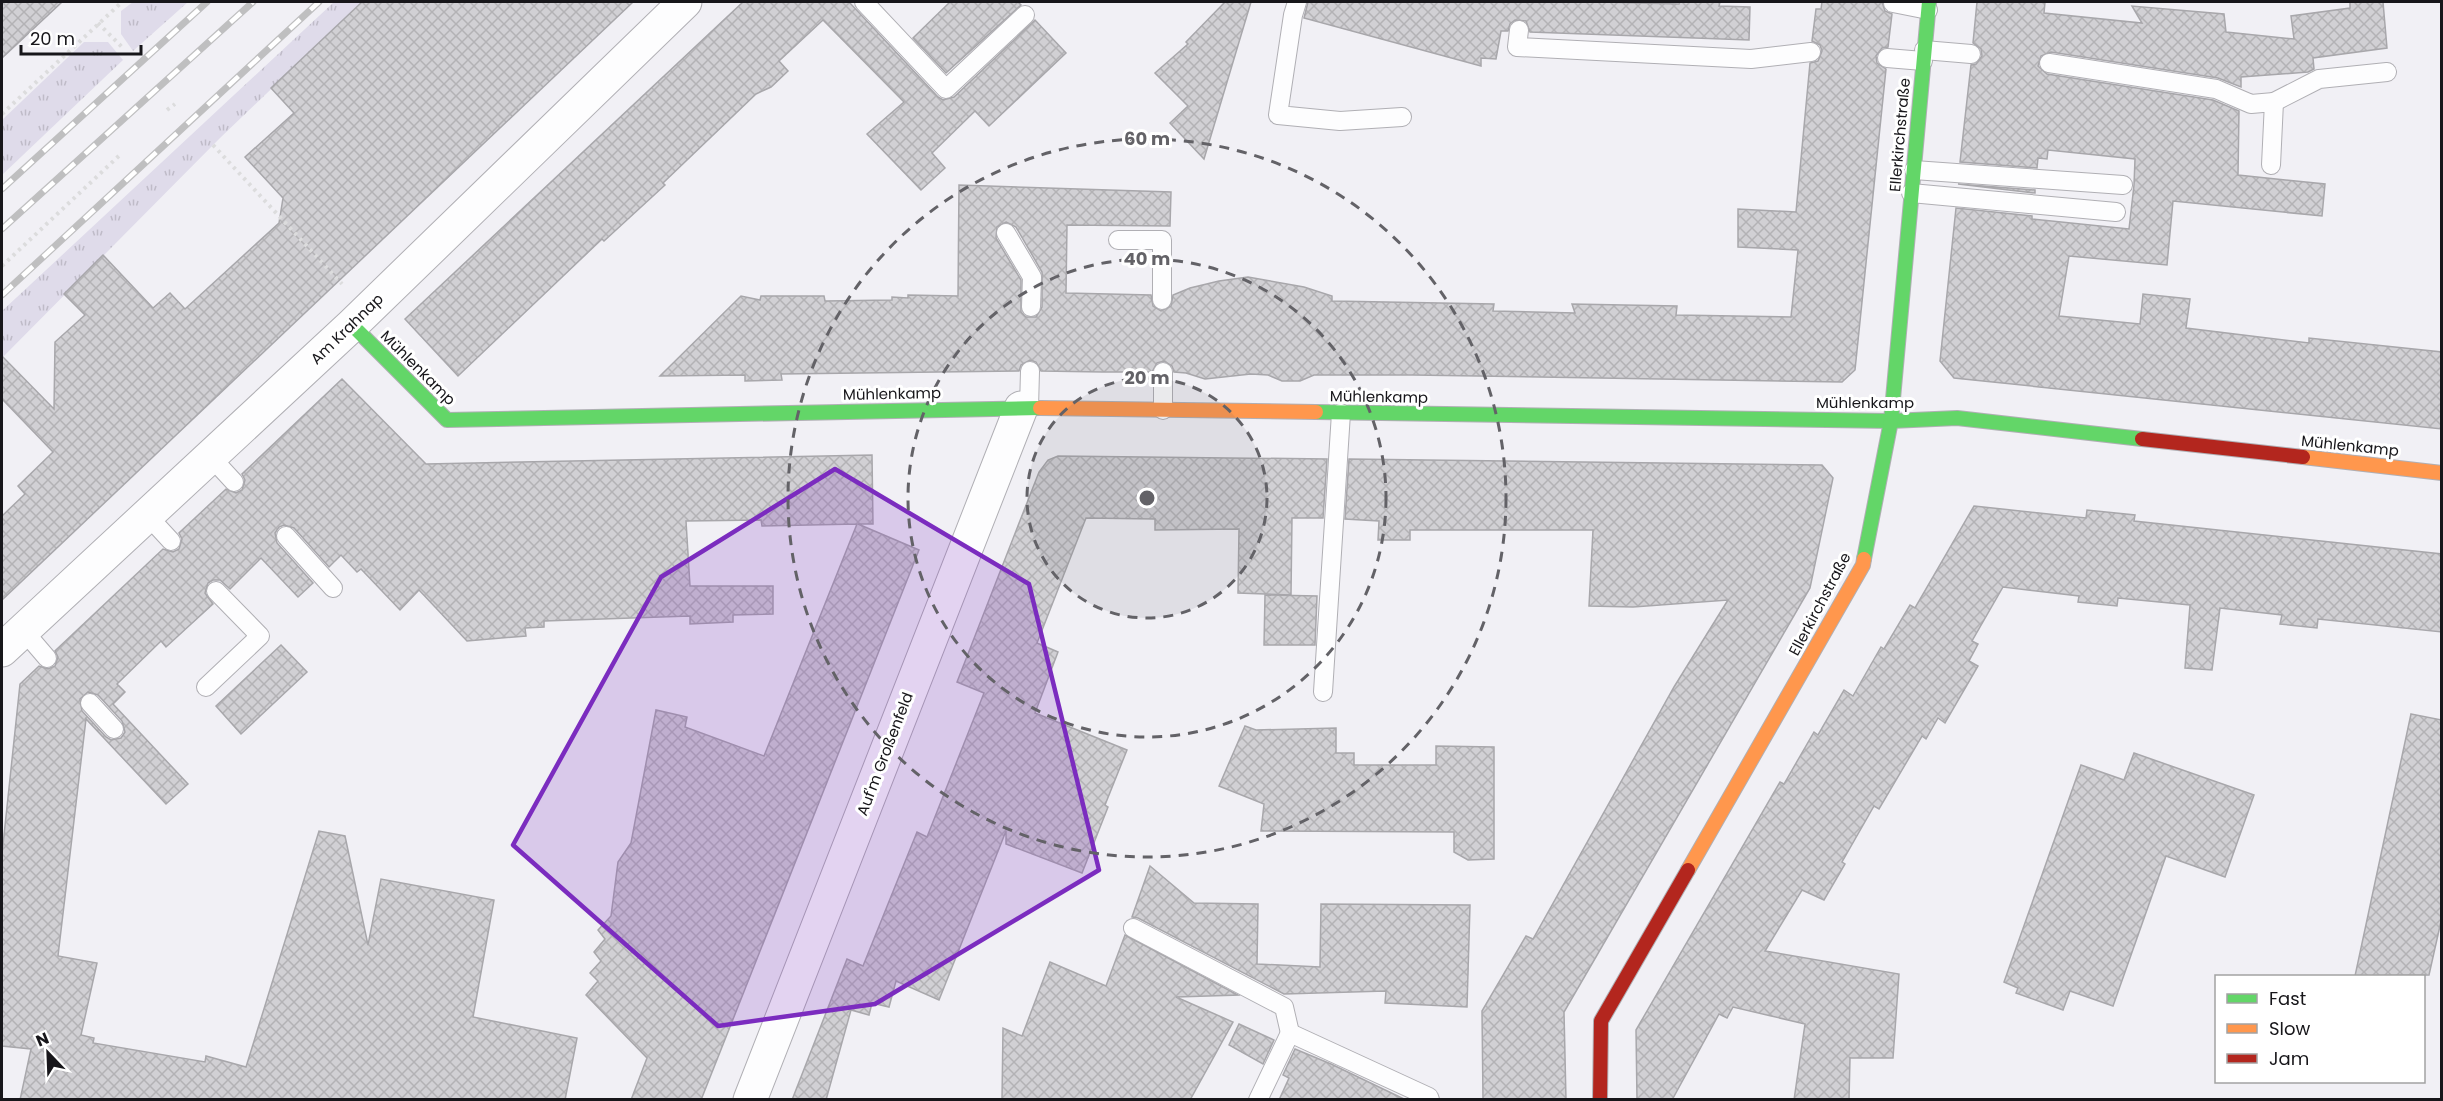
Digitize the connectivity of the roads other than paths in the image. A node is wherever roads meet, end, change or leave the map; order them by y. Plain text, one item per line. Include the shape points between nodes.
1 (685, 2) edge
2 (864, 2) edge
3 (1297, 2) edge
4 (1893, 3) dead end
5 (1929, 6) edge
6 (1025, 15) dead end
7 (1519, 30) dead end
8 (1811, 52) dead end
9 (1971, 54) dead end
10 (1924, 56) junction
11 (1887, 58) dead end
12 (2049, 63) dead end
13 (2387, 72) dead end
14 (2274, 102) junction
15 (1402, 117) dead end
16 (2271, 165) dead end
17 (1914, 170) junction
18 (2123, 185) dead end
19 (1911, 194) junction
20 (2116, 212) dead end
21 (1006, 233) dead end
22 (1118, 240) dead end
23 (1162, 300) dead end
24 (1032, 307) dead end
25 (360, 318) junction
26 (1030, 371) dead end
27 (1163, 372) dead end
28 (1025, 408) junction
29 (1162, 410) junction
30 (1341, 413) junction
31 (1891, 421) junction
32 (210, 456) junction
33 (2442, 473) edge
34 (234, 482) dead end
35 (147, 515) junction
36 (286, 536) dead end
37 (171, 541) dead end
38 (333, 588) dead end
39 (216, 591) dead end
40 (12, 640) edge
41 (47, 658) dead end
42 (206, 687) dead end
43 (1323, 692) dead end
44 (90, 703) dead end
45 (114, 729) dead end
46 (1133, 928) dead end
47 (1290, 1034) junction
48 (750, 1100) edge
49 (1258, 1100) edge
50 (1430, 1100) edge
51 (1600, 1100) edge

1 - 25 street, Am Krahnap
2 - 6 lane via 946,89
3 - 15 lane via 1278,115 1340,121
4 - 5 lane
5 - 10 street, Ellerkirchstraße
7 - 8 lane via 1517,47 1751,59
9 - 10 lane
10 - 11 lane
10 - 17 street, Ellerkirchstraße
12 - 14 lane via 2216,89 2251,104
13 - 14 lane via 2319,79
14 - 16 lane
17 - 18 lane
17 - 19 street, Ellerkirchstraße
19 - 20 lane
19 - 31 street, Ellerkirchstraße
21 - 24 lane via 1032,277
22 - 23 lane via 1162,240
25 - 28 street, Mühlenkamp via 447,420
25 - 32 street, Am Krahnap
26 - 28 lane
27 - 29 lane
28 - 29 street, Mühlenkamp
28 - 48 street, Auf'm Großenfeld
29 - 30 street, Mühlenkamp
30 - 31 street, Mühlenkamp
30 - 43 lane
31 - 33 street, Mühlenkamp via 1957,418
31 - 51 street, Ellerkirchstraße via 1863,565 1601,1021
32 - 34 lane
32 - 35 street, Am Krahnap
35 - 37 lane
35 - 40 street, Am Krahnap
36 - 38 lane
39 - 42 lane via 260,636
40 - 41 lane
44 - 45 lane
46 - 47 lane via 1284,1007
47 - 49 lane
47 - 50 lane

